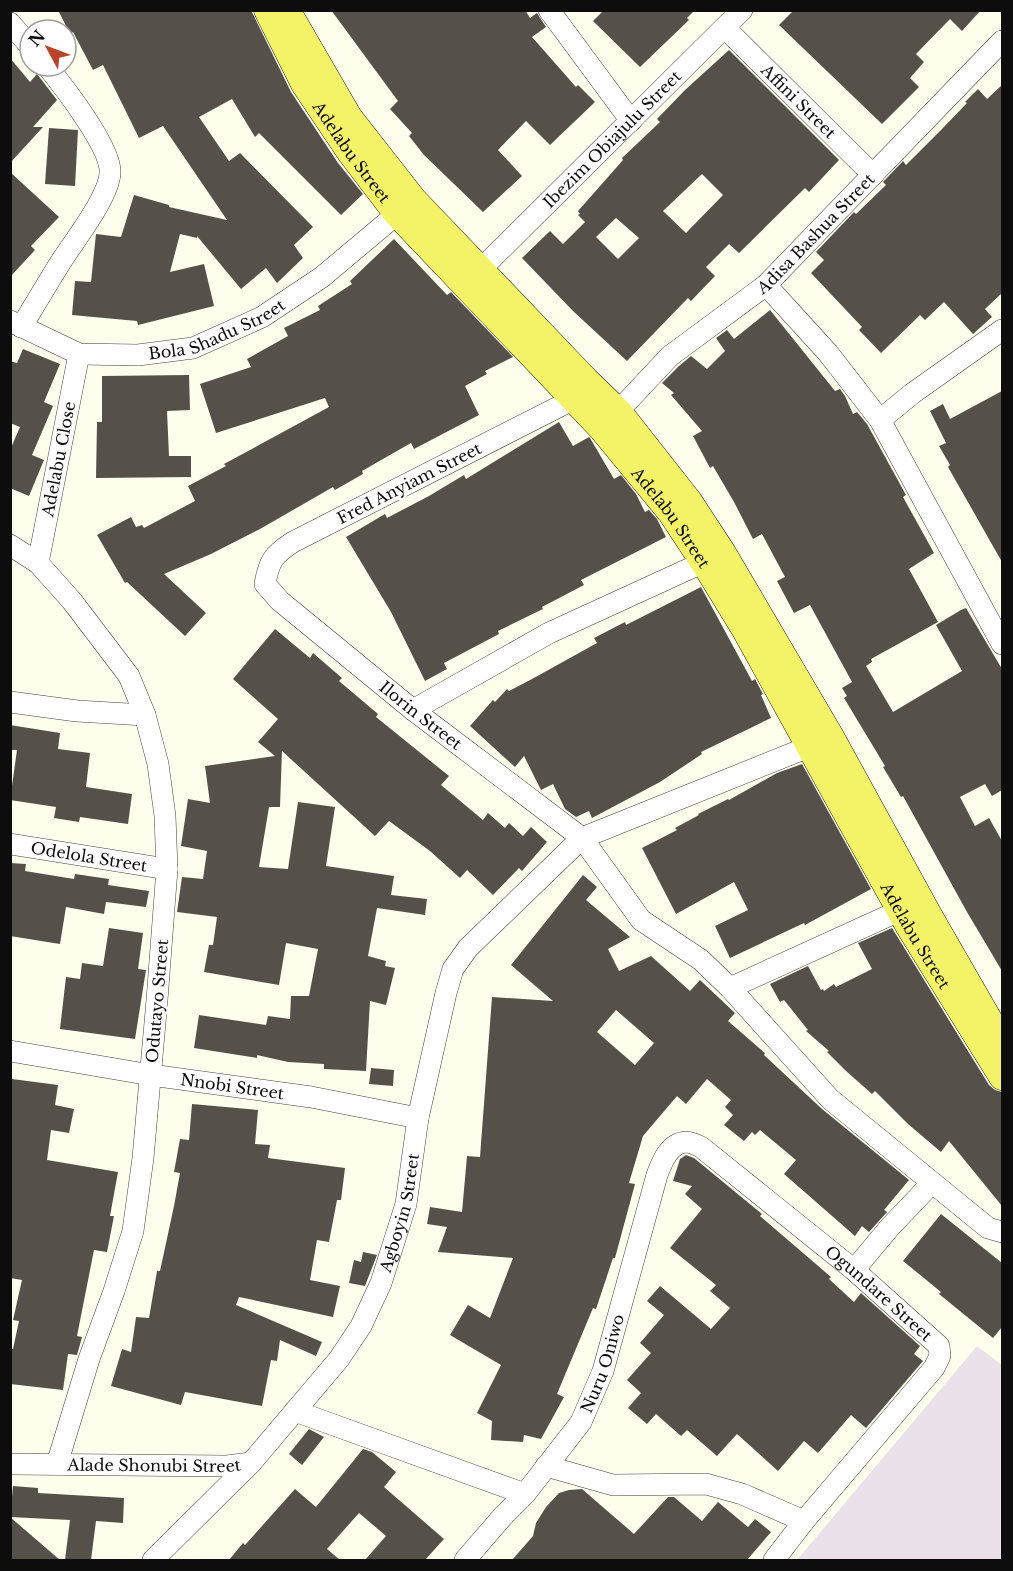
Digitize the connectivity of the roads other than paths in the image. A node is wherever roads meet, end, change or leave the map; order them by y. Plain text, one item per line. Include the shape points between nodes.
1 (267, 10) edge
2 (287, 10) edge
3 (549, 10) edge
4 (742, 10) edge
5 (725, 28) junction
6 (1002, 41) edge
7 (57, 78) edge
8 (631, 121) junction
9 (873, 175) junction
10 (397, 214) junction
11 (472, 277) junction
12 (766, 285) junction
13 (16, 324) edge
14 (1002, 330) edge
15 (79, 354) junction
16 (574, 399) junction
17 (610, 420) junction
18 (880, 420) junction
19 (10, 544) edge
20 (714, 558) junction
21 (38, 563) junction
22 (265, 584) joint
23 (1002, 644) edge
24 (10, 702) edge
25 (413, 710) junction
26 (145, 715) junction
27 (820, 740) junction
28 (582, 838) junction
29 (10, 844) edge
30 (167, 869) junction
31 (911, 906) junction
32 (730, 988) junction
33 (1002, 1042) edge
34 (10, 1051) edge
35 (151, 1075) junction
36 (1002, 1077) edge
37 (418, 1118) junction
38 (687, 1142) joint
39 (931, 1184) junction
40 (1002, 1232) edge
41 (854, 1270) junction
42 (295, 1411) junction
43 (251, 1463) junction
44 (10, 1464) edge
45 (57, 1464) junction
46 (546, 1466) junction
47 (525, 1494) junction
48 (804, 1521) junction
49 (153, 1560) edge
50 (465, 1560) edge
51 (774, 1560) edge

1 - 10 main road, Adelabu Street via 304,84
2 - 11 main road, Adelabu Street via 349,117
3 - 8 street
4 - 5 street, Ibezim Obiajulu Street
5 - 8 street, Ibezim Obiajulu Street
5 - 9 street, Affini Street
6 - 9 street, Adisa Bashua Street
7 - 13 street via 92,128 110,172 88,221
8 - 11 street, Ibezim Obiajulu Street
9 - 12 street, Adisa Bashua Street
10 - 11 main road, Adelabu Street
10 - 15 street, Bola Shadu Street via 322,277 262,317 193,348 138,355
11 - 16 main road, Adelabu Street
11 - 17 main road, Adelabu Street via 585,380
12 - 17 street, Adisa Bashua Street via 670,356
12 - 18 street via 828,353
13 - 15 street, Bola Shadu Street
14 - 18 street
15 - 21 street, Adelabu Close
16 - 17 main road, Adelabu Street
16 - 22 street, Fred Anyiam Street via 292,542 277,553 268,567
17 - 20 main road, Adelabu Street via 671,513
18 - 23 street
19 - 21 street, Odutayo Street
20 - 25 street via 549,633
20 - 27 main road, Adelabu Street via 745,630
21 - 26 street, Odutayo Street via 129,676
22 - 25 street, Ilorin Street via 280,601
24 - 26 street
25 - 28 street, Ilorin Street
26 - 30 street, Odutayo Street via 158,764
27 - 28 street
27 - 31 main road, Adelabu Street
28 - 32 street, Ilorin Street via 641,920 701,960
28 - 37 street, Agboyin Street via 468,948 453,969
29 - 30 street, Odelola Street
30 - 35 street, Odutayo Street
31 - 32 street
31 - 33 main road, Adelabu Street
31 - 36 main road, Adelabu Street
32 - 39 street, Ilorin Street via 830,1099
34 - 35 street, Nnobi Street
35 - 37 street, Nnobi Street via 311,1097
35 - 45 street, Odutayo Street via 133,1231 88,1359
37 - 42 street, Agboyin Street via 406,1204 381,1283 361,1326 339,1359
38 - 41 street, Ogundare Street via 701,1147
38 - 46 street, Nuru Oniwo via 674,1146 657,1175 603,1371 581,1422
39 - 40 street, Ilorin Street via 987,1228
39 - 41 street
41 - 48 street, Ogundare Street via 939,1346 940,1356 934,1368
42 - 43 street, Agboyin Street
42 - 47 street
43 - 45 street, Alade Shonubi Street
43 - 49 street, Agboyin Street
44 - 45 street, Alade Shonubi Street
46 - 47 street, Nuru Oniwo
46 - 48 street via 613,1485 706,1484 742,1494
47 - 50 street, Nuru Oniwo
48 - 51 street, Ogundare Street

